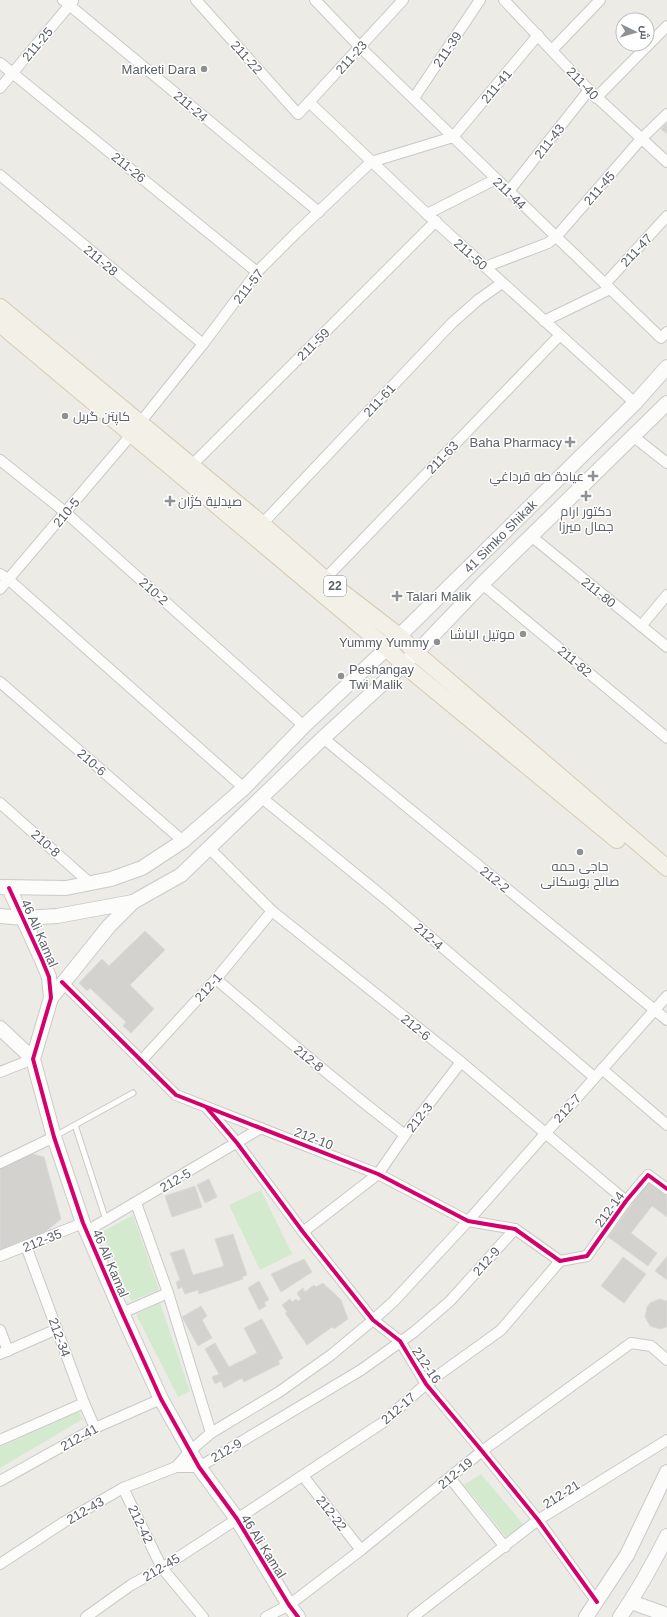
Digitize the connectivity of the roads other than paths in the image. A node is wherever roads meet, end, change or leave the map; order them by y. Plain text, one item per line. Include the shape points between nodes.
1 (196, 0) edge
2 (315, 0) edge
3 (403, 0) edge
4 (480, 0) edge
5 (600, 0) edge
6 (506, 1) edge
7 (68, 2) edge
8 (667, 26) edge
9 (538, 35) junction
10 (360, 47) junction
11 (552, 50) junction
12 (0, 63) edge
13 (13, 73) junction
14 (0, 88) edge
15 (592, 94) junction
16 (414, 98) junction
17 (309, 102) junction
18 (298, 114) joint
19 (667, 114) edge
20 (453, 137) junction
21 (641, 139) junction
22 (371, 162) junction
23 (667, 162) edge
24 (0, 175) edge
25 (496, 179) junction
26 (509, 191) junction
27 (319, 212) junction
28 (427, 214) junction
29 (667, 216) edge
30 (436, 221) junction
31 (556, 237) junction
32 (485, 267) junction
33 (257, 272) junction
34 (502, 283) junction
35 (607, 287) junction
36 (0, 308) edge
37 (544, 321) junction
38 (0, 324) edge
39 (560, 335) junction
40 (664, 335) edge
41 (203, 344) junction
42 (667, 367) edge
43 (635, 402) junction
44 (667, 403) edge
45 (135, 429) junction
46 (634, 437) junction
47 (0, 460) edge
48 (667, 463) edge
49 (191, 466) junction
50 (65, 512) junction
51 (262, 524) junction
52 (530, 536) junction
53 (4, 577) edge
54 (325, 578) junction
55 (482, 584) junction
56 (0, 588) edge
57 (667, 595) edge
58 (641, 626) junction
59 (399, 636) junction
60 (667, 647) edge
61 (387, 648) junction
62 (416, 652) junction
63 (403, 664) junction
64 (0, 682) edge
65 (304, 726) junction
66 (323, 738) junction
67 (667, 738) edge
68 (244, 788) junction
69 (262, 798) junction
70 (0, 803) edge
71 (183, 841) junction
72 (210, 849) junction
73 (667, 868) edge
74 (667, 880) edge
75 (91, 884) junction
76 (4, 887) edge
77 (133, 902) junction
78 (272, 911) junction
79 (0, 916) edge
80 (23, 918) junction
81 (216, 979) junction
82 (62, 982) junction
83 (667, 996) edge
84 (51, 998) junction
85 (655, 1009) junction
86 (667, 1020) edge
87 (0, 1028) edge
88 (33, 1059) junction
89 (141, 1060) junction
90 (461, 1062) junction
91 (602, 1069) junction
92 (0, 1072) edge
93 (594, 1077) junction
94 (133, 1093) dead end
95 (206, 1107) junction
96 (74, 1125) junction
97 (667, 1125) edge
98 (261, 1128) junction
99 (546, 1132) junction
100 (405, 1134) junction
101 (54, 1137) junction
102 (237, 1143) junction
103 (0, 1163) edge
104 (378, 1174) junction
105 (667, 1190) edge
106 (626, 1201) junction
107 (136, 1203) junction
108 (106, 1220) junction
109 (468, 1221) junction
110 (85, 1227) junction
111 (515, 1229) junction
112 (303, 1232) junction
113 (26, 1246) junction
114 (0, 1256) edge
115 (560, 1261) junction
116 (168, 1293) junction
117 (122, 1313) junction
118 (373, 1320) junction
119 (57, 1329) junction
120 (0, 1330) edge
121 (400, 1342) junction
122 (4, 1352) edge
123 (667, 1360) edge
124 (426, 1384) junction
125 (162, 1399) junction
126 (84, 1403) junction
127 (95, 1428) junction
128 (211, 1433) junction
129 (0, 1440) edge
130 (667, 1440) edge
131 (190, 1451) junction
132 (482, 1451) junction
133 (199, 1466) junction
134 (176, 1467) junction
135 (667, 1472) edge
136 (303, 1476) junction
137 (450, 1478) junction
138 (0, 1481) edge
139 (123, 1488) junction
140 (237, 1519) junction
141 (538, 1520) junction
142 (667, 1536) edge
143 (505, 1546) junction
144 (361, 1550) junction
145 (0, 1564) edge
146 (162, 1568) junction
147 (597, 1602) junction
148 (631, 1602) junction
149 (289, 1605) junction
150 (665, 1612) edge
151 (86, 1617) edge
152 (203, 1617) edge
153 (266, 1617) edge
154 (298, 1617) edge
155 (413, 1617) edge
156 (586, 1617) edge
157 (620, 1617) edge

1 - 18 street, 211-22
2 - 10 street, 211-44
3 - 10 street, 211-23
4 - 16 street, 211-39
5 - 11 street
6 - 9 street, 211-40
7 - 13 street, 211-25
7 - 27 street, 211-24
8 - 15 street, 211-43
9 - 11 street, 211-40
9 - 20 street, 211-41
10 - 16 street, 211-44
10 - 17 street, 211-23
11 - 15 street, 211-40
12 - 13 street, 211-26
13 - 14 street, 211-25
13 - 33 street, 211-26
15 - 21 street, 211-40
15 - 26 street, 211-43
16 - 20 street, 211-44
17 - 18 street, 211-23
17 - 22 street, 211-50
19 - 21 street, 211-45
20 - 22 street
20 - 25 street, 211-44
21 - 23 street, 211-40
21 - 31 street, 211-45
22 - 27 street, 211-57
22 - 28 street, 211-50
24 - 41 street, 211-28
25 - 26 street, 211-44
25 - 28 street
26 - 31 street, 211-44
27 - 33 street, 211-57
28 - 30 street, 211-50
29 - 35 street, 211-47
30 - 32 street, 211-50
30 - 49 street, 211-59
31 - 32 street via 548,243
31 - 35 street, 211-44
32 - 34 street, 211-50
33 - 41 street, 211-57
34 - 37 street, 211-50
34 - 51 street, 211-61 via 452,323
35 - 37 street
35 - 40 street, 211-44
36 - 45 main road, 22
37 - 39 street, 211-50
38 - 45 main road, 22
39 - 43 street, 211-50
39 - 54 street, 211-63
41 - 45 street, 211-57
42 - 43 main road, 41 Simko Shikak
43 - 59 main road, 41 Simko Shikak
44 - 46 main road, 41 Simko Shikak
45 - 49 main road, 22
45 - 50 street, 210-5
45 - 61 main road, 22
46 - 48 street
46 - 52 main road, 41 Simko Shikak
47 - 50 street, 210-2
49 - 51 main road, 22
50 - 53 street, 210-5
50 - 65 street, 210-2
51 - 54 main road, 22
52 - 55 main road, 41 Simko Shikak
52 - 58 street, 211-80
53 - 56 street, 210-5
53 - 68 street
54 - 59 main road, 22
55 - 62 main road, 41 Simko Shikak
55 - 67 street, 211-82
57 - 58 street
58 - 60 street, 211-80
59 - 61 main road, 41 Simko Shikak
59 - 62 main road, 22
61 - 63 main road, 22
61 - 65 main road, 41 Simko Shikak
62 - 63 main road, 41 Simko Shikak
62 - 73 main road, 22
63 - 66 main road, 41 Simko Shikak
63 - 74 main road, 22
64 - 71 street, 210-6
65 - 68 main road, 41 Simko Shikak
66 - 69 main road, 41 Simko Shikak
66 - 85 street, 212-2
68 - 71 main road, 41 Simko Shikak
69 - 72 main road, 41 Simko Shikak
69 - 93 street, 212-4 via 386,899
70 - 75 street, 210-8
71 - 75 main road, 41 Simko Shikak via 142,868
72 - 77 main road, 41 Simko Shikak via 181,875
72 - 78 street, 212-6
75 - 76 main road, 41 Simko Shikak via 66,888
76 - 80 main road, 46 Ali Kamal
77 - 80 main road via 57,916
77 - 82 main road, 46 Ali Kamal via 109,926
78 - 81 street, 212-1
78 - 90 street, 212-6
79 - 80 main road
80 - 84 main road, 46 Ali Kamal via 48,977
81 - 89 street, 212-1
81 - 100 street, 212-8
82 - 84 main road, 46 Ali Kamal
82 - 89 street, 212-10
83 - 85 street, 212-7
84 - 88 main road, 46 Ali Kamal
85 - 86 street, 212-2
85 - 91 street, 212-7
87 - 88 main road
88 - 92 street
88 - 101 main road, 46 Ali Kamal
89 - 95 street, 212-10 via 176,1095
90 - 99 street, 212-6
90 - 100 street, 212-3
91 - 93 street, 212-7
91 - 97 street
93 - 99 street, 212-7
94 - 96 lane
95 - 98 street, 212-10
95 - 102 street, 212-16
96 - 101 lane
96 - 108 lane
98 - 102 street, 212-5
98 - 104 street, 212-10
99 - 106 street, 212-6
99 - 109 street, 212-7
100 - 104 street, 212-3
101 - 103 street
101 - 110 main road, 46 Ali Kamal
102 - 107 street, 212-5
102 - 112 street, 212-16
104 - 109 street, 212-10
104 - 112 street
105 - 106 street, 212-14 via 648,1174
106 - 115 street, 212-14 via 587,1256
107 - 108 street, 212-5
107 - 116 street
108 - 110 street, 212-5
109 - 111 street, 212-10
109 - 118 street, 212-9
110 - 113 street, 212-35
110 - 117 main road, 46 Ali Kamal
111 - 115 street, 212-10
111 - 121 street, 212-9 via 450,1301
112 - 118 street, 212-16
113 - 114 street, 212-35
113 - 119 street, 212-34
115 - 124 street, 212-17 via 501,1330
116 - 117 street
116 - 128 street
117 - 125 main road, 46 Ali Kamal
118 - 121 street, 212-16
118 - 128 street, 212-9 via 331,1355 279,1392
119 - 122 street
119 - 126 street, 212-34
120 - 122 street
121 - 124 street, 212-16
121 - 133 street, 212-9 via 361,1370
123 - 132 street, 212-19 via 651,1346 631,1343
124 - 132 street, 212-16
124 - 136 street, 212-17 via 382,1423
125 - 127 street, 212-41
125 - 131 main road, 46 Ali Kamal
126 - 127 street, 212-34
126 - 129 street
127 - 138 street, 212-41
128 - 131 street, 212-9
130 - 141 street, 212-21
131 - 133 main road, 46 Ali Kamal
131 - 134 street, 212-9
132 - 137 street, 212-19
132 - 141 street, 212-16
133 - 134 street, 212-9
133 - 140 main road, 46 Ali Kamal
134 - 139 street, 212-43
135 - 147 main road via 627,1555
136 - 140 street, 212-17
136 - 144 street, 212-22
137 - 143 street
137 - 144 street, 212-19
139 - 145 street, 212-43 via 64,1522
139 - 146 street, 212-42
140 - 146 street, 212-45
140 - 149 main road, 46 Ali Kamal
141 - 143 street, 212-21
141 - 147 street, 212-16
142 - 148 main road
143 - 155 street, 212-21
144 - 149 street, 212-19
146 - 151 street, 212-45 via 131,1585
146 - 152 street, 212-42
147 - 156 main road
148 - 150 main road
148 - 157 main road
149 - 153 street, 212-19
149 - 154 main road, 46 Ali Kamal

